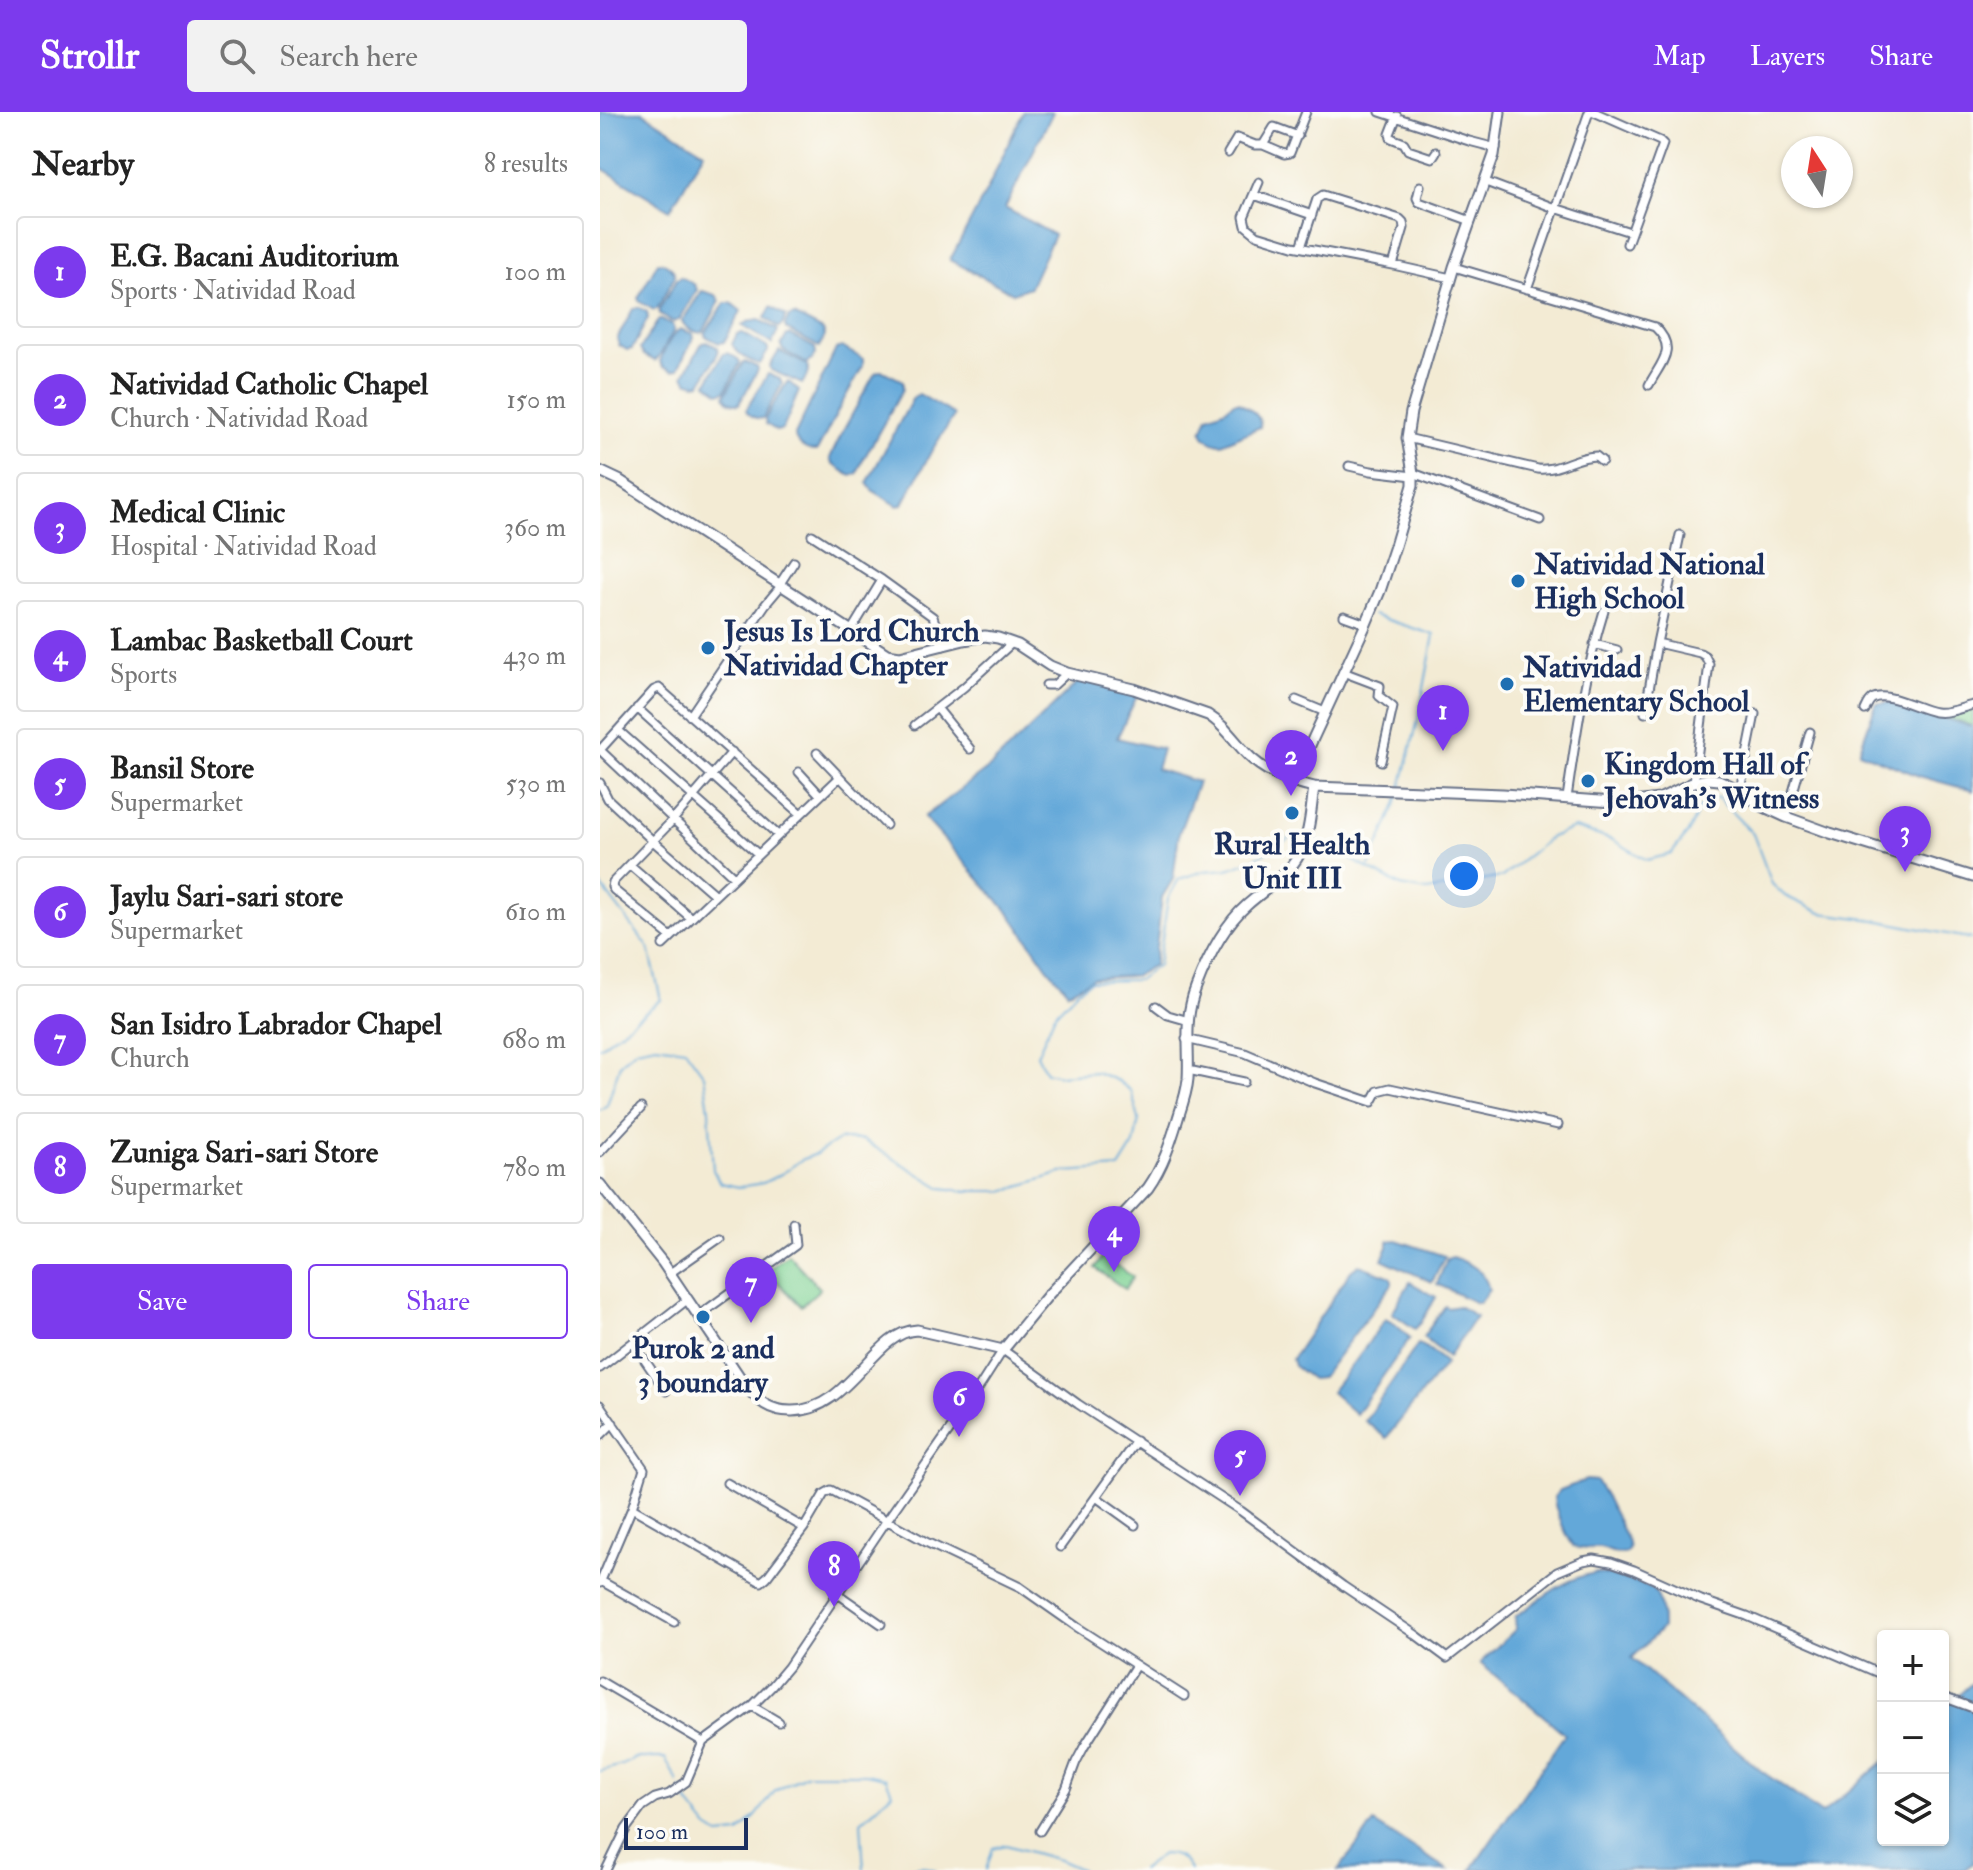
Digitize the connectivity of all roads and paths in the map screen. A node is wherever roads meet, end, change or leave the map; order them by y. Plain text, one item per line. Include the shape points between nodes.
1 (1306, 112) edge
2 (1380, 112) edge
3 (1500, 112) edge
4 (1592, 112) edge
5 (1397, 116) junction
6 (1298, 136) junction
7 (1263, 145) junction
8 (1496, 148) junction
9 (1436, 152) dead end
10 (1228, 153) dead end
11 (1259, 182) dead end
12 (1486, 182) junction
13 (1420, 186) dead end
14 (1254, 195) junction
15 (1554, 208) junction
16 (1312, 215) junction
17 (1471, 221) junction
18 (1630, 232) junction
19 (1627, 244) dead end
20 (1301, 247) junction
21 (1393, 265) junction
22 (1454, 267) junction
23 (1451, 278) junction
24 (1527, 289) junction
25 (1649, 385) dead end
26 (1407, 438) junction
27 (1602, 461) dead end
28 (1349, 466) dead end
29 (600, 471) edge
30 (1413, 474) junction
31 (1540, 520) dead end
32 (812, 535) dead end
33 (1680, 535) dead end
34 (794, 562) dead end
35 (882, 580) junction
36 (780, 585) junction
37 (1604, 611) dead end
38 (1344, 616) dead end
39 (1366, 624) junction
40 (851, 631) junction
41 (1012, 643) junction
42 (1657, 643) junction
43 (1594, 644) junction
44 (943, 646) junction
45 (1617, 650) dead end
46 (1343, 672) junction
47 (1067, 673) junction
48 (1046, 685) dead end
49 (1296, 700) dead end
50 (1973, 705) edge
51 (637, 708) junction
52 (937, 708) junction
53 (1865, 710) dead end
54 (1325, 712) junction
55 (1645, 713) dead end
56 (1755, 714) dead end
57 (690, 716) junction
58 (915, 725) dead end
59 (618, 730) junction
60 (1810, 732) dead end
61 (970, 749) dead end
62 (600, 750) edge
63 (732, 752) junction
64 (817, 753) dead end
65 (1381, 761) dead end
66 (799, 772) dead end
67 (712, 776) junction
68 (840, 777) junction
69 (1293, 782) junction
70 (1694, 782) junction
71 (600, 783) edge
72 (1314, 787) junction
73 (1740, 790) junction
74 (820, 795) junction
75 (693, 798) junction
76 (1567, 798) junction
77 (801, 814) junction
78 (1786, 817) junction
79 (673, 820) junction
80 (886, 825) dead end
81 (778, 835) junction
82 (653, 841) junction
83 (758, 854) junction
84 (630, 865) junction
85 (734, 877) junction
86 (1973, 877) edge
87 (715, 895) junction
88 (691, 918) junction
89 (671, 937) junction
90 (663, 945) dead end
91 (1156, 1006) dead end
92 (1189, 1021) junction
93 (1186, 1039) junction
94 (1188, 1070) junction
95 (1244, 1082) dead end
96 (641, 1108) dead end
97 (1558, 1125) dead end
98 (600, 1152) edge
99 (600, 1184) edge
100 (794, 1224) dead end
101 (720, 1238) dead end
102 (670, 1273) junction
103 (687, 1300) junction
104 (698, 1316) junction
105 (633, 1343) junction
106 (1003, 1350) junction
107 (600, 1368) edge
108 (666, 1391) dead end
109 (600, 1405) edge
110 (613, 1423) junction
111 (600, 1436) edge
112 (1136, 1441) junction
113 (727, 1483) dead end
114 (1096, 1497) junction
115 (632, 1508) junction
116 (887, 1520) junction
117 (1135, 1525) dead end
118 (804, 1528) junction
119 (1060, 1547) dead end
120 (600, 1582) edge
121 (838, 1594) junction
122 (674, 1622) dead end
123 (881, 1624) dead end
124 (1136, 1665) junction
125 (1877, 1672) edge
126 (600, 1681) edge
127 (1184, 1696) dead end
128 (1949, 1699) edge
129 (752, 1706) junction
130 (1973, 1708) edge
131 (779, 1722) dead end
132 (703, 1742) junction
133 (1040, 1831) dead end
134 (606, 1870) edge

1 - 6 street
2 - 5 street
3 - 8 street
4 - 15 street
4 - 18 street via 1663,144
5 - 8 street
5 - 9 street via 1391,138 1428,158
6 - 7 street via 1274,127
6 - 7 street via 1288,154
7 - 10 street via 1237,138
8 - 12 street
11 - 14 street
12 - 15 street
12 - 17 street
13 - 17 street via 1419,202
14 - 16 street
14 - 20 street via 1244,217 1246,226 1261,237
15 - 18 street
15 - 24 street
16 - 20 street
16 - 21 street via 1323,195 1400,219 1404,228
17 - 22 street
18 - 19 street
20 - 21 street
21 - 23 street
22 - 23 street
22 - 24 street
23 - 26 street
24 - 25 street via 1655,327 1667,349
26 - 27 street via 1546,470 1592,455
26 - 30 street
28 - 30 street
29 - 36 street
30 - 31 street
30 - 39 street via 1412,494
32 - 35 street
33 - 42 street
34 - 36 street
35 - 40 street
35 - 44 street via 933,617
36 - 40 street
36 - 57 street
37 - 43 street
38 - 39 street
39 - 46 street
40 - 44 street via 893,656
41 - 44 street via 985,636
41 - 47 street
41 - 52 street
42 - 55 street
42 - 70 street via 1700,653 1709,664
43 - 45 street
43 - 76 street
46 - 54 street
46 - 65 street via 1380,686 1379,696 1393,707
47 - 48 street
47 - 69 street via 1208,715 1253,761
49 - 54 street
50 - 53 street via 1935,712 1881,697 1872,699
51 - 57 street via 659,688
51 - 59 street
51 - 67 street
52 - 58 street
52 - 61 street
54 - 69 street
56 - 73 street
57 - 63 street
59 - 62 street
59 - 75 street
60 - 78 street
62 - 79 street
63 - 67 street
63 - 77 street
64 - 68 street
66 - 74 street
67 - 75 street
67 - 81 street
68 - 74 street
68 - 80 street
69 - 72 street
70 - 73 street via 1719,780
70 - 76 street via 1646,801
71 - 82 street via 608,799
72 - 76 street
72 - 92 street via 1300,853 1230,925 1197,986
73 - 78 street
74 - 77 street
75 - 79 street
75 - 83 street
77 - 81 street
78 - 86 street
79 - 82 street
79 - 85 street
81 - 83 street
82 - 84 street
82 - 87 street
83 - 85 street
84 - 88 street
84 - 89 street via 612,887
85 - 87 street
87 - 88 street
88 - 89 street
89 - 90 street
91 - 92 street
92 - 93 street
93 - 94 street
93 - 97 street via 1245,1053 1372,1102 1378,1091 1390,1088
94 - 95 street
94 - 106 street via 1172,1139 1153,1180
96 - 98 street
99 - 102 street
100 - 104 street via 796,1245
101 - 102 street
102 - 103 street
103 - 104 street
103 - 105 street
104 - 106 street via 759,1402 781,1411 824,1404 884,1347 910,1330
105 - 107 street
105 - 108 street
106 - 112 street
106 - 116 street
109 - 110 street
110 - 111 street
110 - 115 street via 644,1469
112 - 114 street
112 - 125 street via 1447,1658 1557,1572 1594,1559 1634,1570
113 - 118 street
114 - 117 street
114 - 119 street
115 - 118 street via 761,1582
115 - 120 street
116 - 118 street via 831,1490
116 - 121 street
116 - 124 street via 1020,1587
120 - 122 street
121 - 123 street
121 - 129 street via 788,1667
124 - 127 street
124 - 133 street
126 - 132 street
128 - 130 street
129 - 131 street
129 - 132 street
132 - 134 street via 686,1782 643,1806

